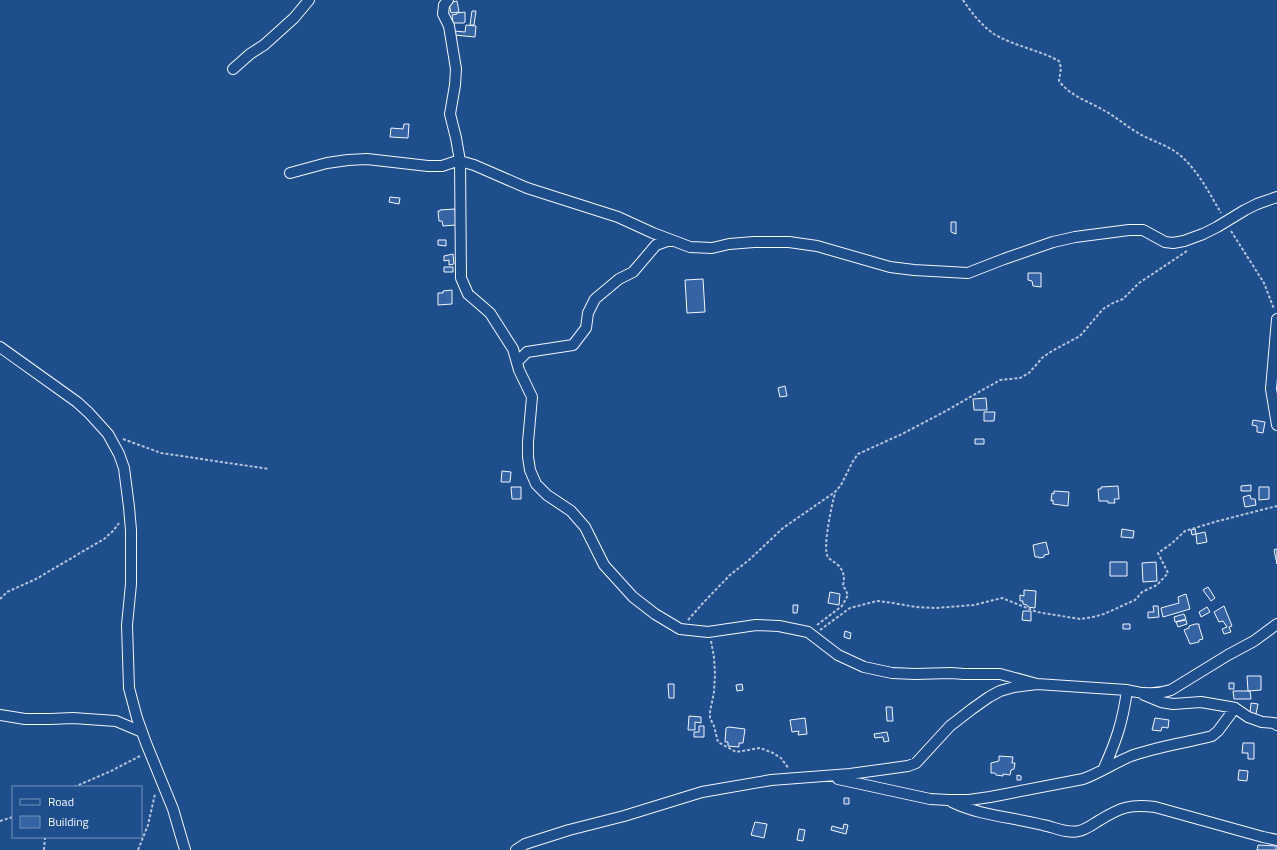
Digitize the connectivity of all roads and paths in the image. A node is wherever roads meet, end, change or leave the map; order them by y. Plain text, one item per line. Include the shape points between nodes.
1 (309, 0) edge
2 (448, 0) edge
3 (963, 0) edge
4 (233, 69) dead end
5 (460, 161) junction
6 (290, 173) dead end
7 (1277, 197) edge
8 (1226, 222) junction
9 (670, 240) junction
10 (1192, 248) dead end
11 (1277, 315) edge
12 (1277, 319) edge
13 (0, 347) edge
14 (517, 362) junction
15 (1277, 425) edge
16 (108, 434) junction
17 (269, 469) dead end
18 (835, 492) junction
19 (1277, 506) edge
20 (130, 512) junction
21 (0, 599) edge
22 (1277, 624) edge
23 (680, 629) junction
24 (708, 632) junction
25 (810, 634) junction
26 (1037, 684) junction
27 (1132, 692) junction
28 (1235, 708) junction
29 (0, 715) edge
30 (1277, 725) edge
31 (142, 732) junction
32 (149, 751) junction
33 (1103, 770) junction
34 (159, 776) junction
35 (825, 776) junction
36 (796, 778) junction
37 (76, 786) edge
38 (948, 800) junction
39 (12, 817) edge
40 (0, 821) edge
41 (46, 838) edge
42 (1277, 840) edge
43 (44, 850) edge
44 (138, 850) edge
45 (185, 850) edge
46 (516, 850) edge

1 - 4 street via 269,41
2 - 5 street via 444,5 443,14 449,26 456,69 450,114
3 - 8 path via 993,33 1059,61 1059,81 1080,98 1112,114 1138,133 1176,152 1191,166
5 - 6 street via 442,166 428,166 367,159 348,160
5 - 9 street via 527,188 618,217
5 - 14 street via 461,278 468,294 490,313 513,349
7 - 8 street via 1245,210
8 - 9 street via 1203,234 1173,243 1165,242 1143,230 1075,237 1004,258 968,273 890,267 817,246 789,242 754,242 712,248 690,247
8 - 11 path via 1264,283
9 - 14 street via 656,245 633,272 619,279 595,298 588,313 586,328 573,346 527,352
10 - 18 path via 1140,283 1123,299 1104,309 1080,336 1052,351 1029,373 1020,378 1000,380 902,434 858,454
12 - 15 street via 1271,389
13 - 16 street via 77,402
14 - 23 street via 532,397 528,457 536,484 571,511 585,527 604,565 633,597
16 - 17 path via 161,453
16 - 20 street via 124,468
18 - 23 path via 783,528 722,583
18 - 25 path via 826,550 828,557 842,571 845,579 843,585 848,595 842,606
19 - 25 path via 1185,531 1158,553 1168,573 1157,585 1142,592 1135,600 1104,614 1080,619 1037,612 1002,598 974,605 936,608 878,601 850,608
20 - 21 path via 104,539 36,580 7,592
20 - 31 street via 131,584 127,625 129,688
22 - 27 street via 1171,690 1160,694
23 - 24 street
24 - 25 street via 756,625 779,626
24 - 36 path via 715,674 710,718 718,742 736,752 760,748 774,752
25 - 26 street via 838,655 864,667 892,673 1000,674
26 - 27 street
26 - 35 street via 1000,691 989,697 950,726 916,763
27 - 28 street via 1173,704 1201,702
27 - 33 street via 1118,736
28 - 30 street via 1248,717
28 - 33 street via 1212,736 1144,752
29 - 31 street via 25,719 73,718 116,721
31 - 32 street
32 - 34 street
32 - 37 path
33 - 38 street via 1095,775 1066,782 976,799
34 - 44 path via 148,825
34 - 45 street via 173,809
35 - 36 street
35 - 38 street via 930,799
36 - 46 street via 702,792 568,830 525,844
38 - 42 street via 964,808 996,817 1072,831 1079,831 1115,812 1139,805
39 - 40 path
41 - 43 path

